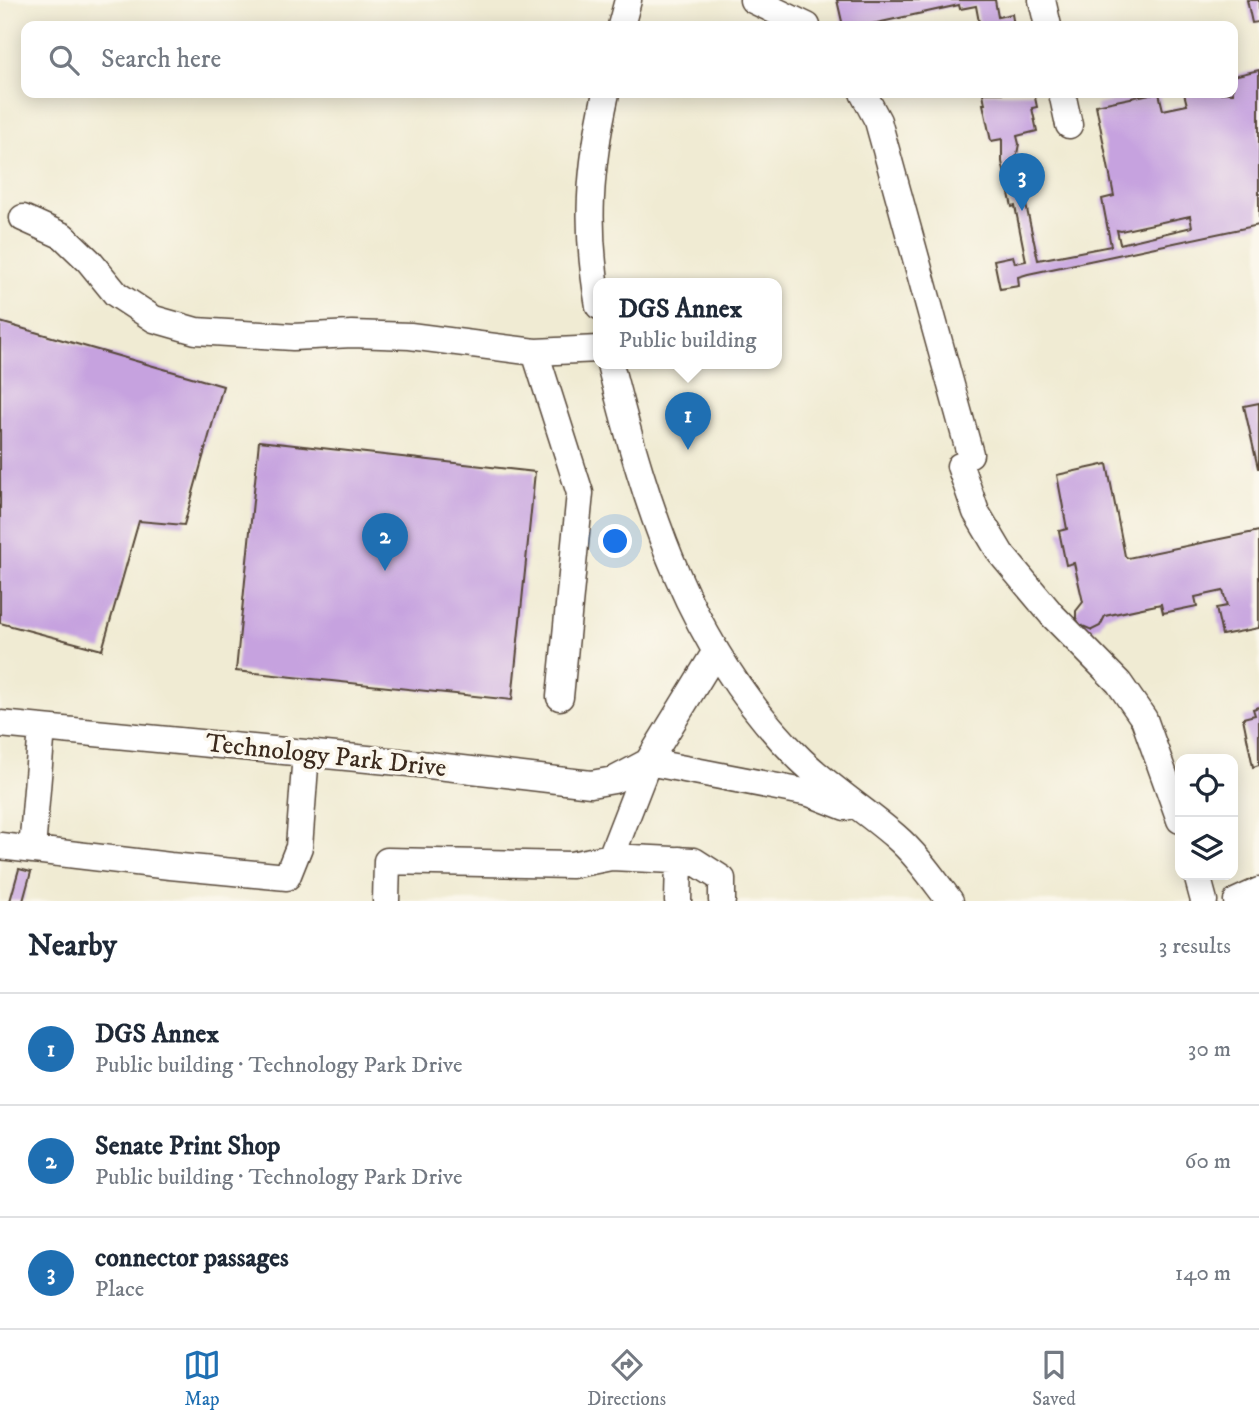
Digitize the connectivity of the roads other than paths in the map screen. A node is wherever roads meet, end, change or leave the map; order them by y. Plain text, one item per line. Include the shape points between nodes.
1 (628, 0) edge
2 (753, 0) edge
3 (1042, 0) edge
4 (622, 21) edge
5 (797, 21) edge
6 (1047, 21) edge
7 (605, 98) edge
8 (866, 98) edge
9 (1063, 98) edge
10 (1069, 125) dead end
11 (23, 218) dead end
12 (594, 278) edge
13 (593, 349) edge
14 (535, 352) junction
15 (611, 369) edge
16 (716, 652) junction
17 (560, 697) dead end
18 (0, 724) edge
19 (42, 728) junction
20 (306, 754) junction
21 (648, 762) junction
22 (1179, 817) edge
23 (881, 825) junction
24 (0, 846) edge
25 (32, 850) junction
26 (611, 857) junction
27 (679, 860) junction
28 (1199, 880) edge
29 (1259, 891) edge
30 (386, 901) edge
31 (678, 901) edge
32 (722, 901) edge
33 (950, 901) edge
34 (1205, 901) edge
35 (1237, 901) edge

1 - 4 street
2 - 5 street
3 - 6 street
7 - 12 street via 589,209
8 - 22 street via 878,121 976,512 1001,554 1119,683 1144,719
9 - 10 street
11 - 14 street via 62,236 116,294 154,319 196,331 410,337
13 - 14 street
14 - 17 street via 580,493
15 - 16 street via 650,510 683,591
16 - 21 street
16 - 23 street via 795,754
18 - 19 street, Technology Park Drive
19 - 20 street, Technology Park Drive
19 - 25 street
20 - 21 street, Technology Park Drive via 591,784 614,780
20 - 25 street via 299,847 287,877
21 - 23 street via 809,793
21 - 26 street
23 - 33 street via 909,849
24 - 25 street
26 - 27 street
26 - 30 street via 570,866 387,861
27 - 31 street
27 - 32 street via 694,861 722,879
28 - 34 street
29 - 35 street

